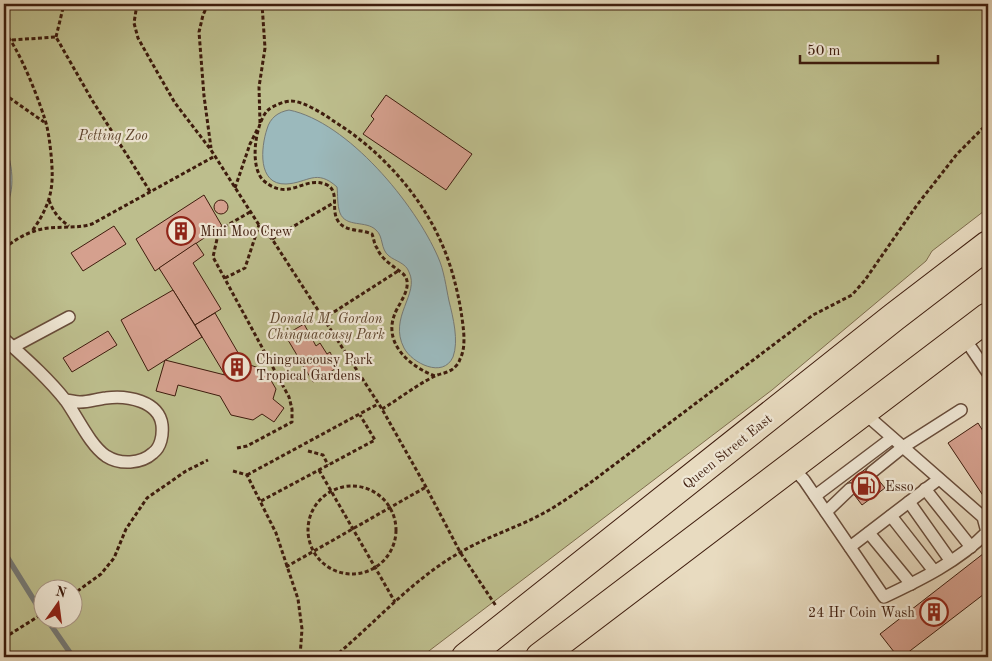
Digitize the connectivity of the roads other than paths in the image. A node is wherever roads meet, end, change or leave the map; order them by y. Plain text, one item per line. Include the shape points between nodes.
1 (988, 245) edge
2 (69, 317) dead end
3 (988, 317) edge
4 (963, 336) junction
5 (4, 339) edge
6 (13, 347) junction
7 (988, 373) edge
8 (64, 400) junction
9 (961, 410) dead end
10 (863, 412) junction
11 (892, 438) junction
12 (903, 447) junction
13 (791, 466) junction
14 (872, 472) dead end
15 (939, 479) junction
16 (925, 489) junction
17 (850, 490) dead end
18 (815, 496) junction
19 (909, 502) junction
20 (826, 512) junction
21 (891, 516) junction
22 (869, 533) junction
23 (971, 546) junction
24 (850, 547) junction
25 (950, 560) junction
26 (934, 571) junction
27 (911, 584) junction
28 (466, 657) edge
29 (540, 657) edge

1 - 28 main road, Queen Street East
2 - 6 lane
3 - 4 main road
4 - 7 lane
4 - 10 main road
5 - 6 lane
6 - 8 lane
8 - 8 lane via 107,457 119,462 143,460 160,444 162,424 151,406 121,398 80,402
9 - 12 lane
10 - 11 lane
10 - 13 main road
11 - 12 lane
11 - 18 lane
12 - 14 lane
12 - 15 lane
13 - 18 lane
13 - 29 main road
15 - 16 lane
15 - 23 lane via 983,517 987,532
16 - 19 lane
16 - 23 lane
17 - 20 lane
18 - 20 lane
19 - 21 lane
19 - 25 lane
20 - 24 lane
21 - 22 lane
21 - 26 lane
22 - 24 lane
22 - 27 lane
23 - 25 lane
24 - 27 lane via 884,597
25 - 26 lane
26 - 27 lane

